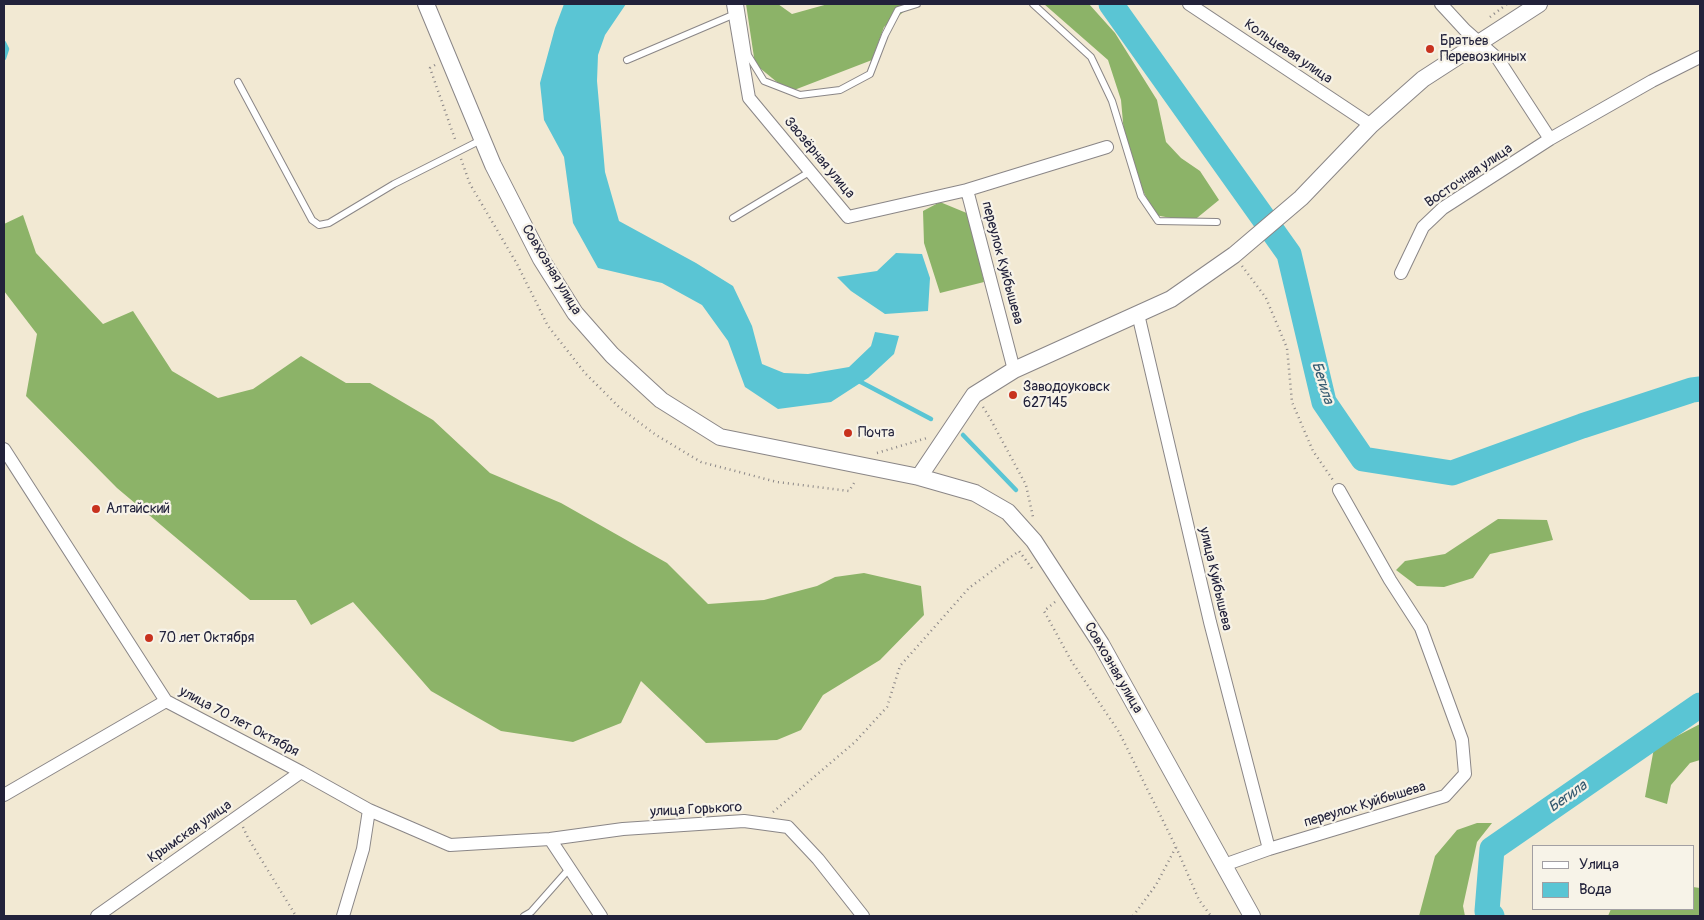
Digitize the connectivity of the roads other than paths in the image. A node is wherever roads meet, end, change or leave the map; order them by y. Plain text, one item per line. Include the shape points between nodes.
1 (426, 4) edge
2 (917, 4) edge
3 (1033, 4) edge
4 (1189, 4) edge
5 (1441, 4) edge
6 (1539, 4) edge
7 (736, 7) edge
8 (1480, 44) junction
9 (1700, 57) edge
10 (627, 60) dead end
11 (238, 82) dead end
12 (1371, 125) junction
13 (483, 139) junction
14 (1550, 139) junction
15 (1107, 146) dead end
16 (811, 171) junction
17 (967, 190) junction
18 (733, 218) dead end
19 (1217, 222) dead end
20 (1401, 273) dead end
21 (1138, 314) junction
22 (1014, 370) junction
23 (6, 457) edge
24 (920, 477) junction
25 (1339, 490) road end
26 (166, 701) junction
27 (301, 772) junction
28 (4, 795) edge
29 (369, 810) junction
30 (550, 839) junction
31 (1269, 850) junction
32 (1224, 865) junction
33 (570, 869) junction
34 (97, 916) edge
35 (343, 916) edge
36 (524, 916) edge
37 (602, 916) edge
38 (863, 916) edge
39 (1252, 916) edge

1 - 13 street, Совхозная улица
2 - 7 lane via 898,10 870,74 840,90 800,95 764,81 748,55
3 - 19 lane via 1091,57 1112,101 1141,196 1158,221
4 - 12 street, Кольцевая улица
5 - 8 street
6 - 8 street
7 - 10 lane
7 - 16 street, Заозёрная улица via 749,98
8 - 12 street via 1423,79
8 - 14 street via 1498,59
9 - 14 street, Восточная улица
11 - 13 lane via 312,220 319,225 329,223 394,184
12 - 21 street via 1301,198 1239,251 1171,299
13 - 24 street, Совхозная улица via 541,259 575,313 612,356 661,400 720,437
14 - 20 street, Восточная улица via 1443,208 1423,227
15 - 17 street, переулок Куйбышева
16 - 17 street, Заозёрная улица via 848,217
16 - 18 lane
17 - 22 street, переулок Куйбышева
21 - 22 street
21 - 31 street, улица Куйбышева via 1210,622
22 - 24 street via 974,395
23 - 26 street, улица 70 лет Октября
24 - 32 street, Совхозная улица via 975,493 1008,512 1034,541 1101,644
25 - 31 street, переулок Куйбышева via 1421,628 1462,740 1465,774 1445,796
26 - 27 street, улица 70 лет Октября
26 - 28 street
27 - 29 street, улица 70 лет Октября
27 - 34 street, Крымская улица
29 - 30 street, улица 70 лет Октября via 450,845
29 - 35 street via 363,848
30 - 33 street
30 - 38 street, улица Горького via 623,829 744,821 788,827
31 - 32 street, переулок Куйбышева
32 - 39 street, Совхозная улица
33 - 36 lane
33 - 37 street

